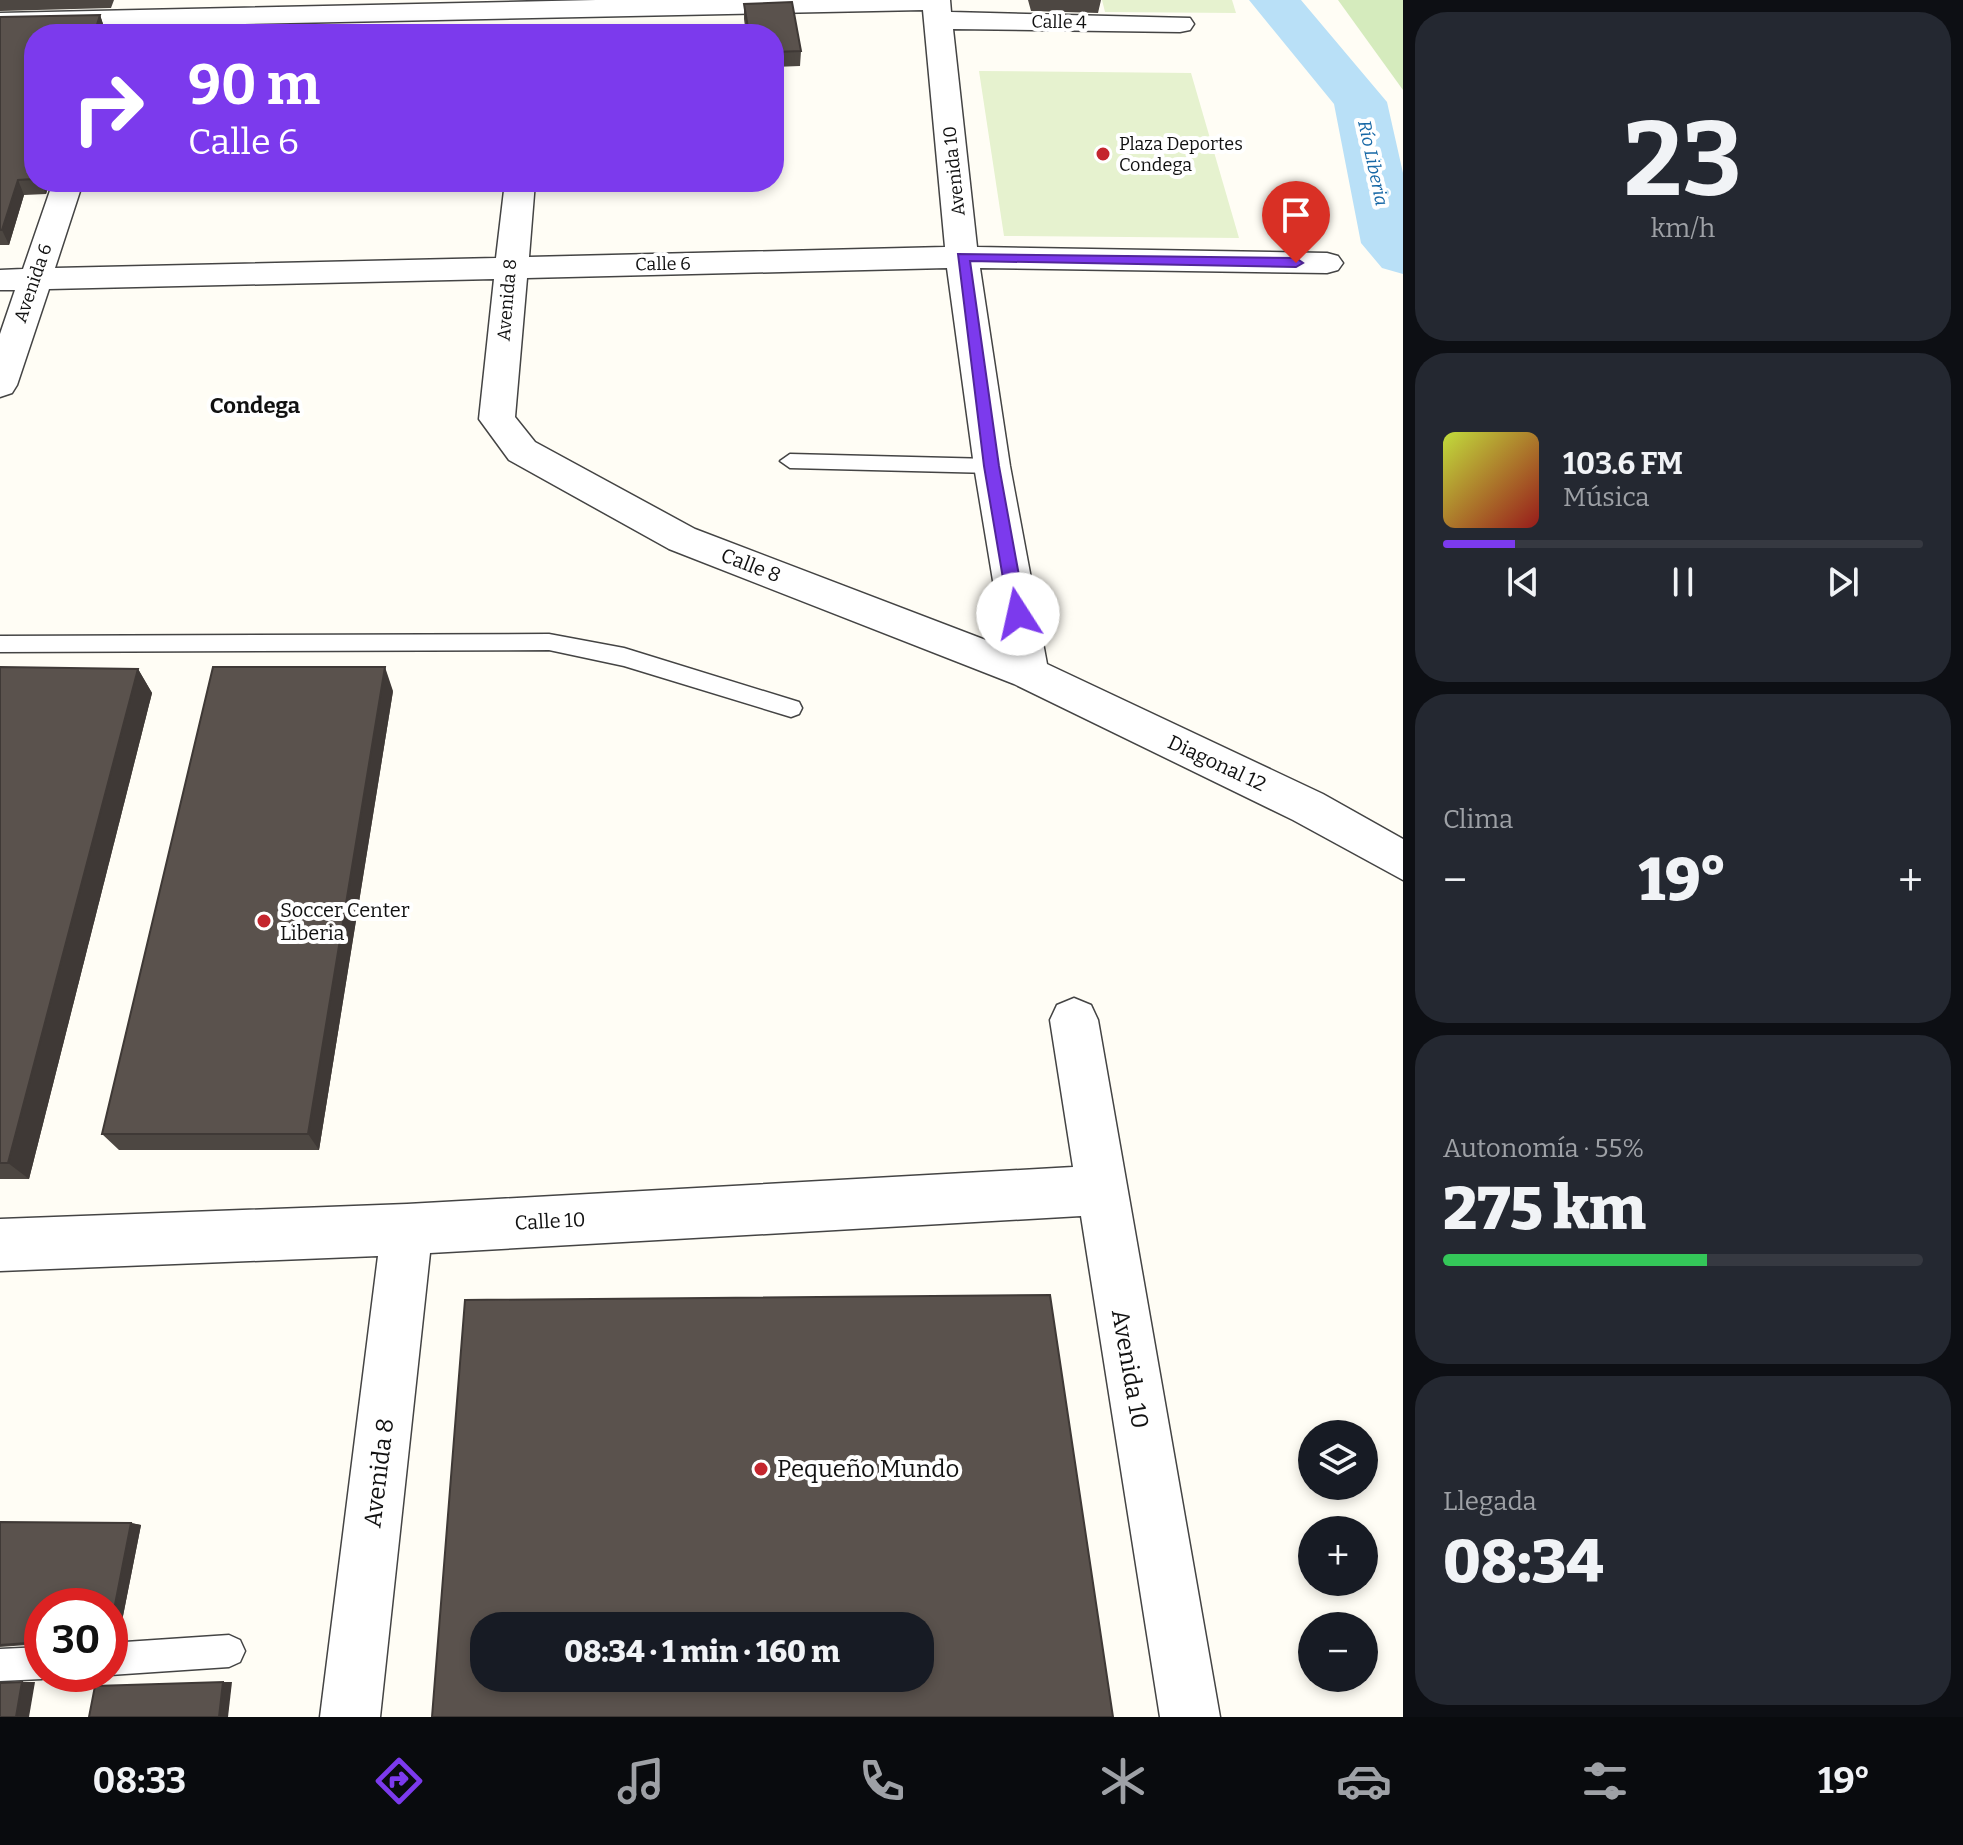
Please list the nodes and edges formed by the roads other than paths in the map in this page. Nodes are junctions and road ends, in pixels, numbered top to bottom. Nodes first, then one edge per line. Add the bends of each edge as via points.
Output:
1 (937, 7) edge
2 (539, 14) edge
3 (128, 17) edge
4 (0, 21) edge
5 (1180, 24) dead end
6 (64, 192) edge
7 (519, 192) edge
8 (962, 257) junction
9 (1327, 263) dead end
10 (510, 268) junction
11 (33, 279) junction
12 (0, 280) edge
13 (0, 385) edge
14 (497, 419) joint
15 (790, 461) dead end
16 (992, 466) junction
17 (0, 644) edge
18 (1028, 673) junction
19 (791, 708) dead end
20 (1403, 861) edge
21 (1074, 1020) dead end
22 (1100, 1190) junction
23 (407, 1229) junction
24 (0, 1245) edge
25 (229, 1651) dead end
26 (128, 1658) edge
27 (24, 1664) edge
28 (0, 1665) edge
29 (350, 1717) edge
30 (1190, 1717) edge

1 - 2 street, Calle 4
1 - 5 street, Calle 4
1 - 8 street, Avenida 10
2 - 3 street, Calle 4
3 - 4 street, Calle 4
6 - 11 street, Avenida 6
7 - 10 street, Avenida 8
8 - 9 street, Calle 6
8 - 10 street, Calle 6
8 - 16 street, Avenida 10
10 - 11 street, Calle 6
10 - 14 street, Avenida 8
11 - 12 street, Calle 6
11 - 13 street, Avenida 6
14 - 18 street, Calle 8 via 522,451 682,539
15 - 16 lane
16 - 18 street, Avenida 10
17 - 19 lane via 549,642 624,657
18 - 20 street, Diagonal 12 via 1308,807
21 - 22 street, Avenida 10
22 - 23 street, Calle 10
22 - 30 street, Avenida 10
23 - 24 street, Calle 10
23 - 29 street, Avenida 8
25 - 26 lane
27 - 28 lane

